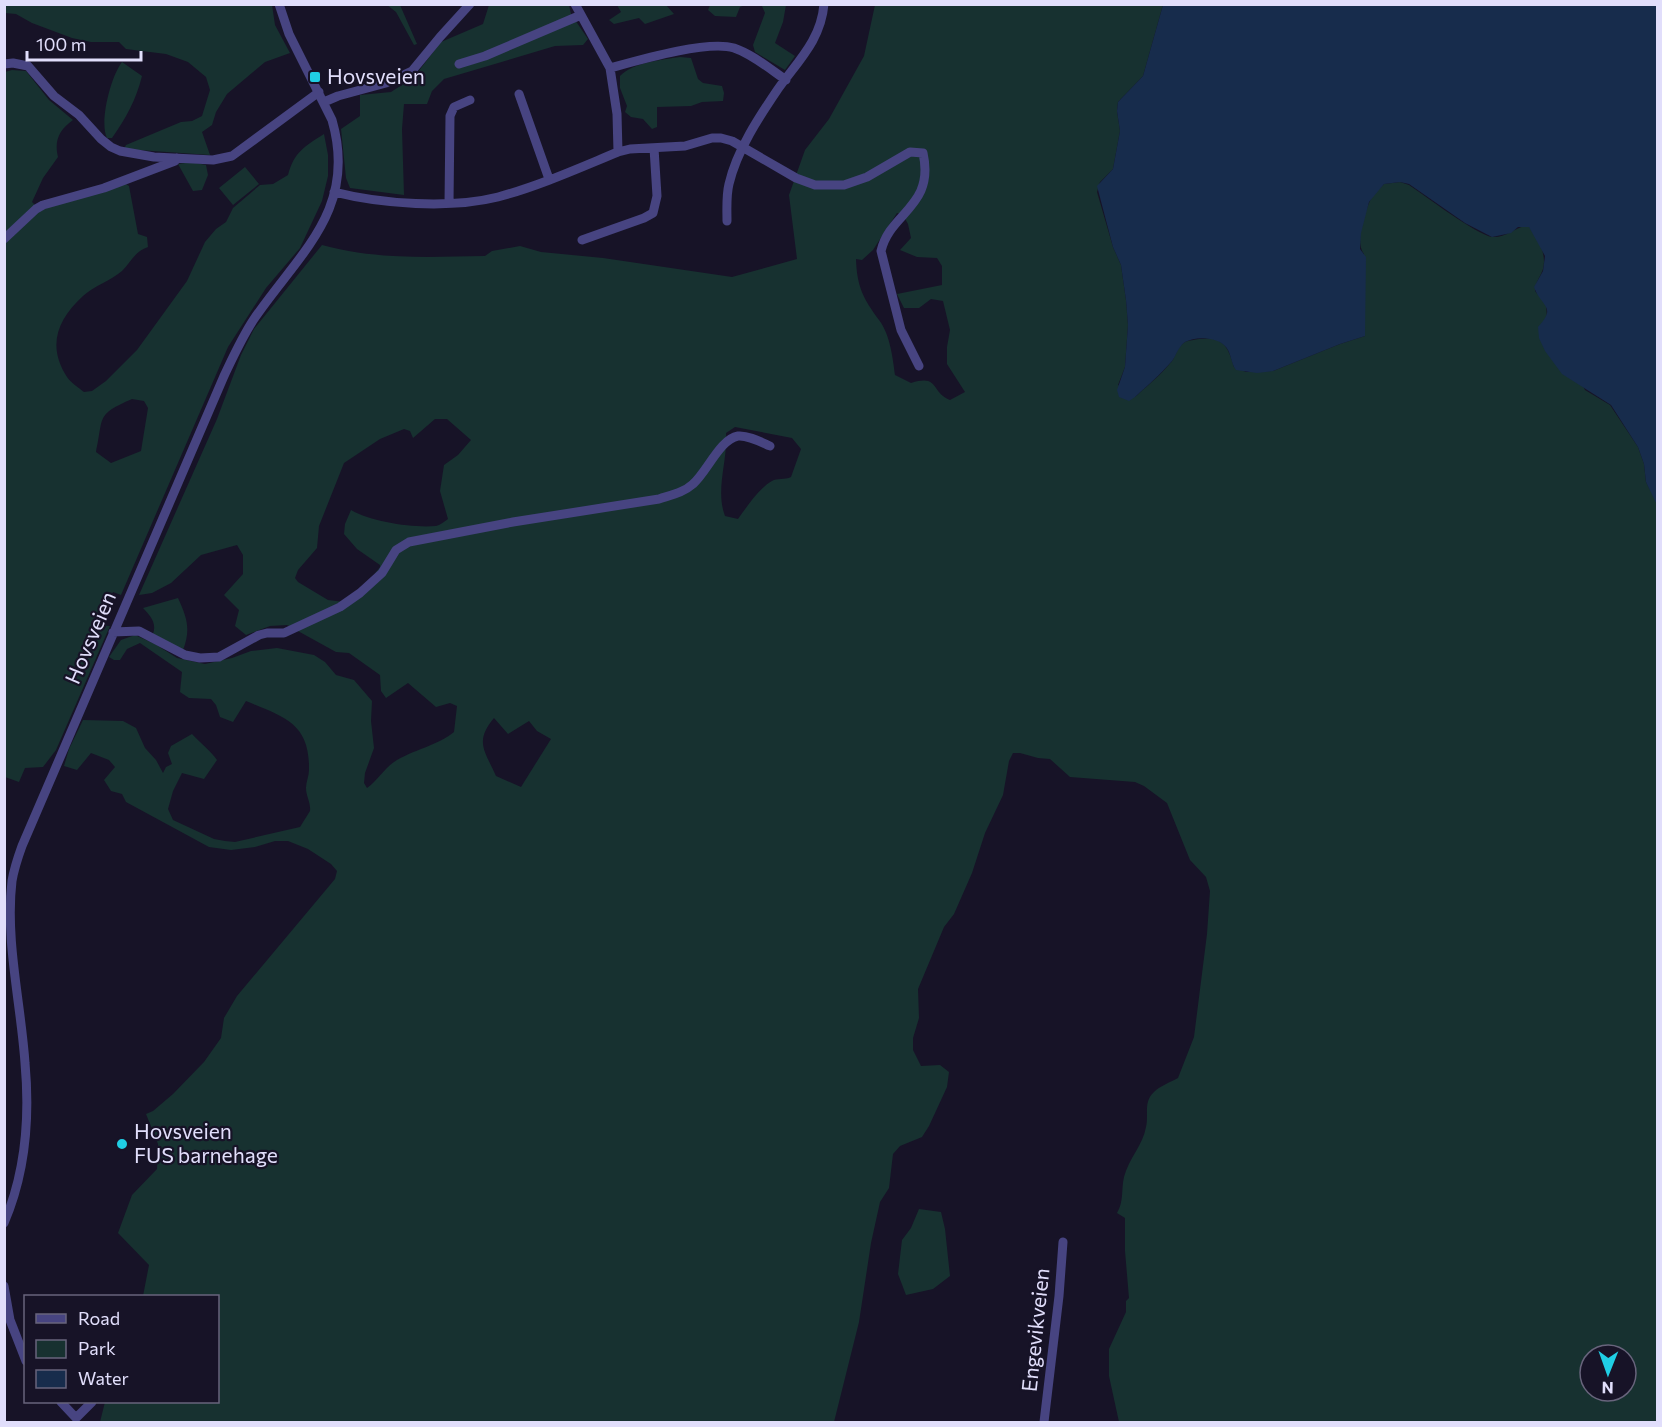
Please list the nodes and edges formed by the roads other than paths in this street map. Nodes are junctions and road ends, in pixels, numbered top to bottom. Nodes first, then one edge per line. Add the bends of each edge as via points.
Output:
1 (279, 4) edge
2 (470, 4) edge
3 (575, 4) edge
4 (824, 4) edge
5 (581, 15) junction
6 (4, 64) edge
7 (459, 64) dead end
8 (610, 68) junction
9 (786, 80) junction
10 (319, 92) junction
11 (519, 94) dead end
12 (470, 100) dead end
13 (324, 102) junction
14 (744, 147) junction
15 (654, 148) junction
16 (618, 152) junction
17 (157, 157) junction
18 (177, 158) junction
19 (159, 167) junction
20 (549, 179) junction
21 (334, 192) junction
22 (448, 203) junction
23 (727, 221) dead end
24 (4, 239) edge
25 (582, 240) dead end
26 (919, 366) dead end
27 (770, 446) dead end
28 (114, 632) junction
29 (4, 1223) edge
30 (1063, 1242) dead end
31 (4, 1286) edge
32 (24, 1356) edge
33 (64, 1403) edge
34 (90, 1403) edge
35 (77, 1420) edge
36 (1044, 1422) edge

1 - 10 street, Hovsveien via 289,34
2 - 13 street via 412,71
3 - 5 street
4 - 9 street via 818,34
5 - 7 street
5 - 8 street
6 - 17 street via 28,66 54,96 111,147
8 - 9 street via 724,46 738,50
8 - 16 street
9 - 14 street
10 - 13 street, Hovsveien
10 - 18 street via 232,156 213,160
11 - 20 street
12 - 22 street via 454,107 450,116
13 - 21 street, Hovsveien via 336,135 338,168
14 - 15 street via 717,137 685,146
14 - 23 street via 729,183
14 - 26 street via 815,185 844,185 867,177 910,152 923,153 926,166 920,196 880,251 901,330
15 - 16 street
15 - 25 street via 657,196 653,213
16 - 20 street
17 - 18 street
17 - 19 street
18 - 19 street
19 - 24 street via 43,204
20 - 22 street via 496,197
21 - 22 street via 368,200
21 - 28 street, Hovsveien via 309,248 246,330
27 - 28 street via 736,436 724,445 695,483 668,496 409,542 398,547 382,573 340,608 284,633 259,635 219,657 185,655 139,631
28 - 29 street, Hovsveien via 26,836 12,880 11,922 27,1119 15,1196
30 - 36 street, Engevikveien
31 - 32 street via 10,1320
33 - 35 street
34 - 35 street

